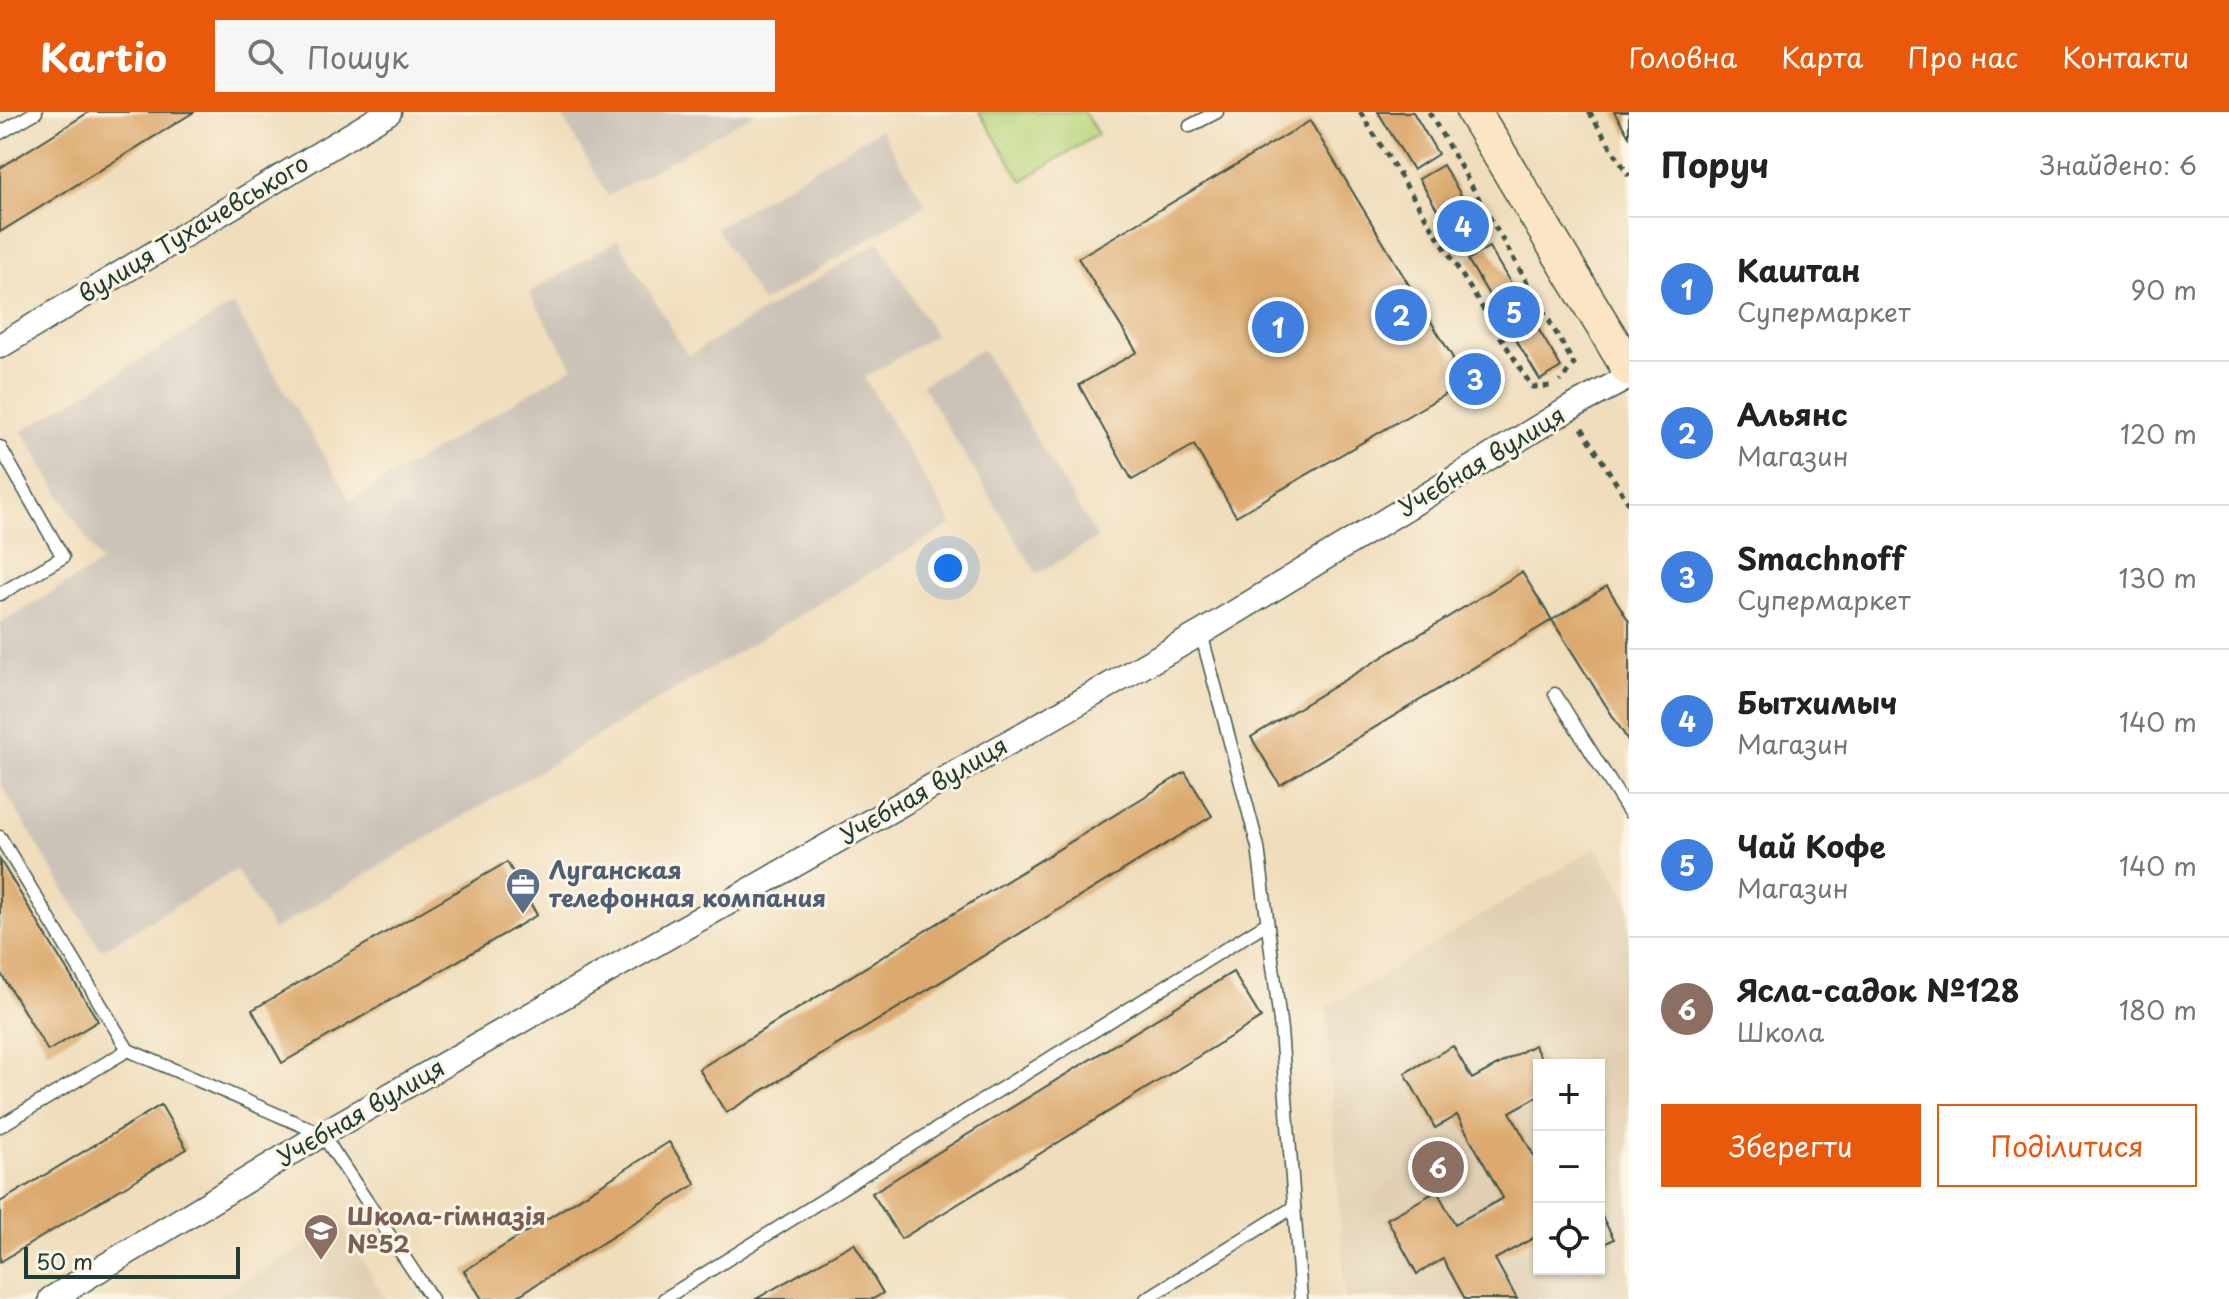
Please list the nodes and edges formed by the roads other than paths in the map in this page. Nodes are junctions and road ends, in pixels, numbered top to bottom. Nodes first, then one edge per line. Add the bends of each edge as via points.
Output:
1 (36, 112) edge
2 (389, 112) edge
3 (1217, 112) edge
4 (1474, 112) edge
5 (1190, 126) dead end
6 (0, 133) edge
7 (0, 346) edge
8 (1629, 369) edge
9 (1629, 377) edge
10 (0, 447) edge
11 (0, 594) edge
12 (1201, 633) junction
13 (1555, 694) dead end
14 (1629, 812) edge
15 (0, 837) edge
16 (1267, 923) junction
17 (128, 1050) junction
18 (0, 1126) edge
19 (322, 1134) junction
20 (1294, 1207) junction
21 (51, 1299) edge
22 (432, 1299) edge
23 (664, 1299) edge
24 (1146, 1299) edge
25 (1301, 1299) edge

1 - 6 lane
2 - 7 street, вулиця Тухачевського
3 - 5 lane
4 - 8 street
9 - 12 street, Учєбная вулиця
10 - 11 lane via 63,557
12 - 16 lane via 1258,847
12 - 19 street, Учєбная вулиця
13 - 14 lane
15 - 17 lane
16 - 20 lane
16 - 23 lane
17 - 18 lane
17 - 19 lane
19 - 21 street, Учєбная вулиця
19 - 22 lane
20 - 24 lane
20 - 25 lane

